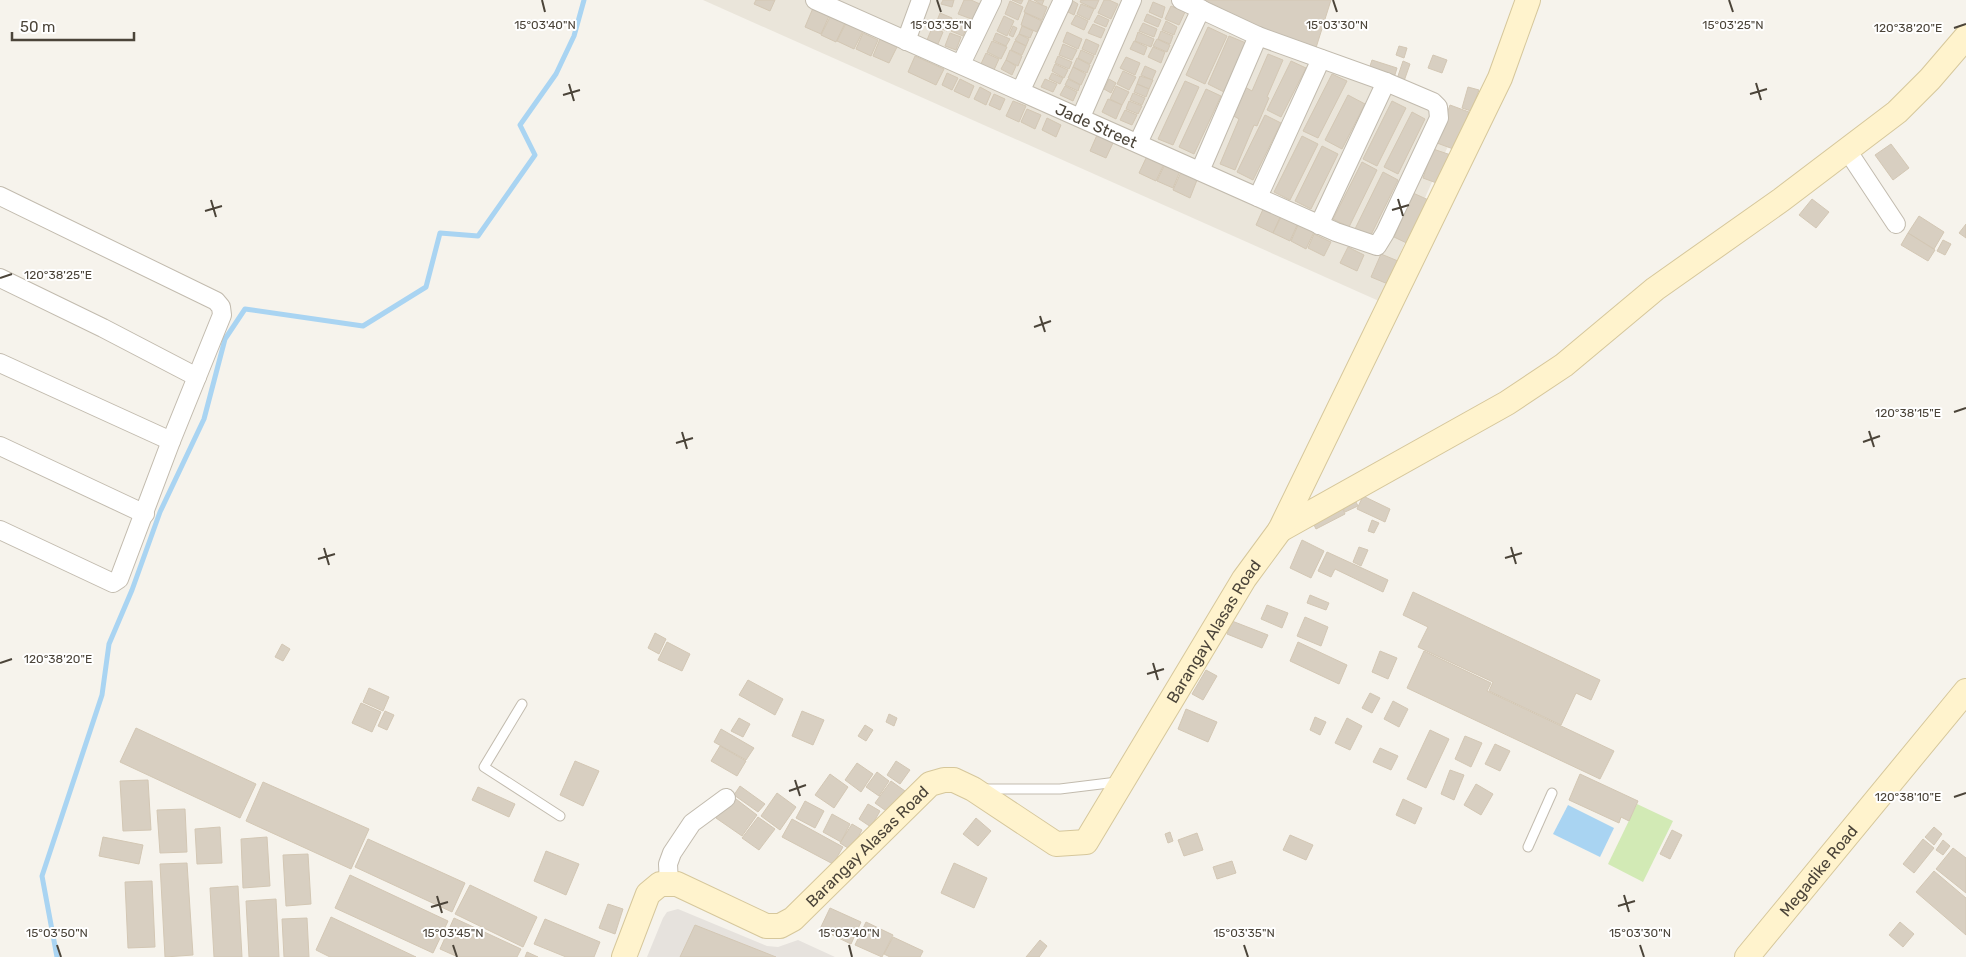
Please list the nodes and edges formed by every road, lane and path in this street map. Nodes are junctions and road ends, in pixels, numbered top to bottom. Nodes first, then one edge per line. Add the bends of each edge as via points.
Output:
1 (815, 0) edge
2 (921, 0) edge
3 (992, 0) edge
4 (1063, 0) edge
5 (1132, 0) edge
6 (1181, 0) edge
7 (1528, 0) edge
8 (1201, 9) junction
9 (1258, 36) junction
10 (1966, 37) edge
11 (906, 41) junction
12 (1321, 59) junction
13 (961, 64) junction
14 (1386, 82) junction
15 (1021, 90) junction
16 (1081, 117) junction
17 (1138, 143) junction
18 (1847, 150) junction
19 (1200, 171) junction
20 (0, 196) edge
21 (1258, 197) junction
22 (1319, 224) junction
23 (1896, 224) dead end
24 (0, 278) edge
25 (0, 363) edge
26 (197, 377) junction
27 (171, 441) junction
28 (0, 446) edge
29 (145, 514) junction
30 (0, 530) edge
31 (1280, 530) junction
32 (1966, 691) edge
33 (522, 704) dead end
34 (1123, 781) junction
35 (973, 789) junction
36 (1552, 793) dead end
37 (726, 798) dead end
38 (560, 816) dead end
39 (1528, 847) dead end
40 (669, 884) junction
41 (624, 957) edge
42 (1747, 957) edge

1 - 11 street, Jade Street
2 - 11 street
3 - 13 street
4 - 15 street
5 - 16 street
6 - 8 street
7 - 31 street, Barangay Alasas Road via 1500,78
8 - 9 street
8 - 17 street
9 - 12 street
9 - 19 street
10 - 18 street via 1897,112
11 - 13 street, Jade Street
12 - 14 street
12 - 21 street
13 - 15 street, Jade Street
14 - 22 street
14 - 22 street, Jade Street via 1433,102 1440,114 1378,244 1374,246
15 - 16 street, Jade Street
16 - 17 street, Jade Street
17 - 19 street, Jade Street
18 - 23 street
18 - 31 street via 1655,289 1564,365 1508,403
19 - 21 street, Jade Street
20 - 26 street via 216,301 222,314
21 - 22 street, Jade Street
24 - 26 street
25 - 27 street
26 - 27 street
27 - 29 street
28 - 29 street
29 - 30 street via 124,570 113,583
31 - 34 street, Barangay Alasas Road via 1244,580
32 - 42 street, Megadike Road
33 - 38 lane via 484,767
34 - 35 lane via 1060,789
34 - 35 street, Barangay Alasas Road via 1086,842 1056,844
35 - 40 street, Barangay Alasas Road via 954,780 930,784 793,919 780,926 766,926 677,884
36 - 39 lane
37 - 40 street via 692,823 672,853 668,864
40 - 41 street via 660,884 648,894

